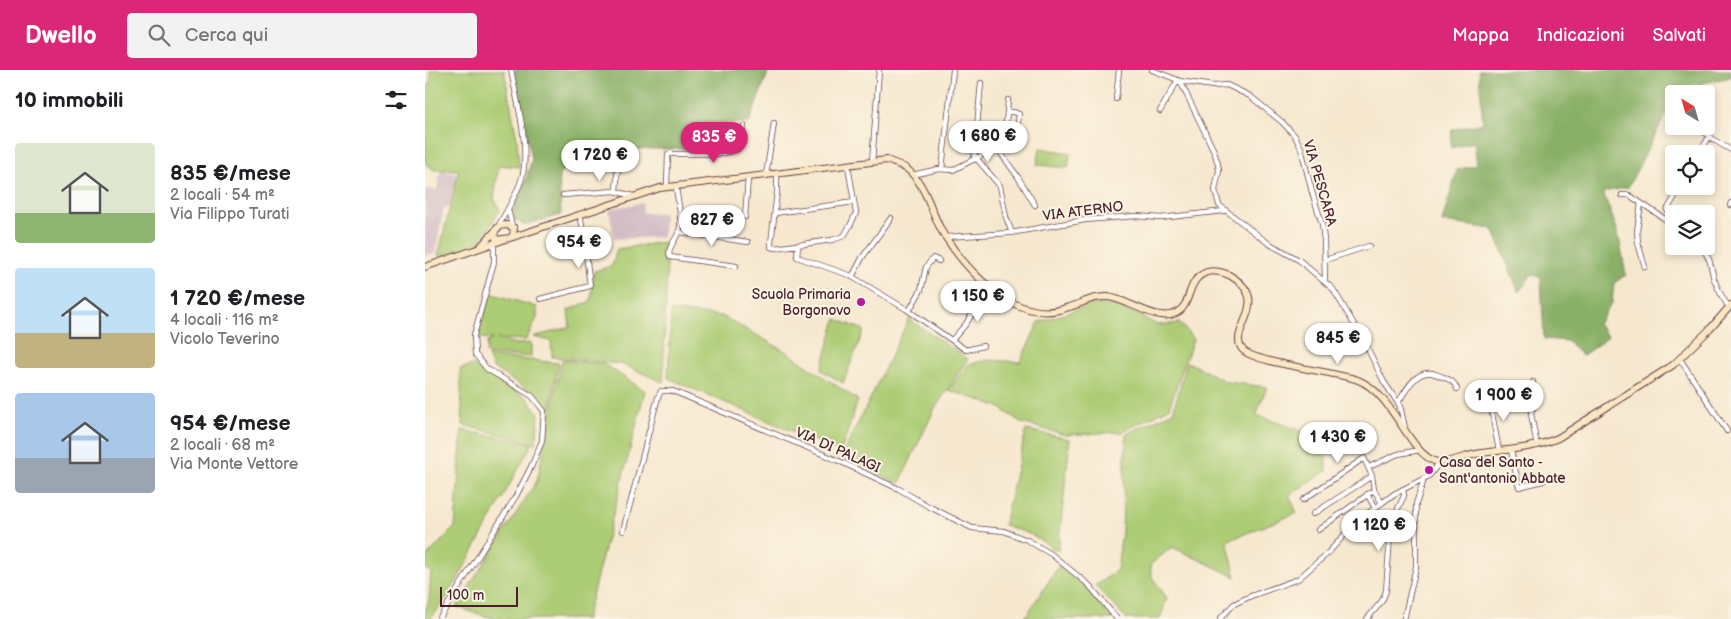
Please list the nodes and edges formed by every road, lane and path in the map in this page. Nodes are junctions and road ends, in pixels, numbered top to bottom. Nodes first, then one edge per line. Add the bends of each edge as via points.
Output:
1 (511, 70) edge
2 (879, 70) edge
3 (953, 70) edge
4 (1119, 70) edge
5 (1152, 70) edge
6 (1178, 80) junction
7 (981, 83) dead end
8 (1116, 99) dead end
9 (1008, 100) dead end
10 (1160, 111) dead end
11 (1007, 112) junction
12 (775, 123) dead end
13 (744, 126) dead end
14 (1709, 137) joint
15 (1004, 144) junction
16 (1704, 145) edge
17 (997, 148) junction
18 (1731, 150) edge
19 (619, 154) dead end
20 (976, 159) junction
21 (872, 162) junction
22 (848, 166) junction
23 (943, 169) junction
24 (777, 174) junction
25 (912, 175) junction
26 (766, 176) junction
27 (748, 178) junction
28 (676, 186) junction
29 (667, 187) junction
30 (616, 191) junction
31 (1622, 195) dead end
32 (563, 196) dead end
33 (635, 196) junction
34 (854, 202) junction
35 (1641, 203) junction
36 (1035, 205) dead end
37 (507, 208) junction
38 (1224, 210) junction
39 (775, 213) junction
40 (580, 214) junction
41 (745, 217) dead end
42 (891, 218) dead end
43 (1665, 219) edge
44 (513, 227) junction
45 (540, 229) junction
46 (495, 232) junction
47 (679, 232) junction
48 (1012, 232) junction
49 (946, 237) junction
50 (507, 239) junction
51 (748, 242) dead end
52 (494, 244) junction
53 (798, 245) junction
54 (1369, 246) dead end
55 (478, 249) junction
56 (1708, 255) edge
57 (1325, 260) junction
58 (939, 261) dead end
59 (427, 266) edge
60 (736, 266) dead end
61 (1645, 267) dead end
62 (852, 277) junction
63 (1325, 280) junction
64 (987, 292) dead end
65 (540, 299) dead end
66 (1730, 306) edge
67 (909, 311) junction
68 (952, 340) junction
69 (983, 346) dead end
70 (1680, 358) junction
71 (1533, 382) dead end
72 (1457, 389) dead end
73 (1489, 397) dead end
74 (1398, 403) junction
75 (1406, 431) junction
76 (1727, 431) dead end
77 (1537, 446) junction
78 (1420, 450) junction
79 (1511, 450) junction
80 (1499, 451) junction
81 (1439, 463) junction
82 (1369, 467) junction
83 (1372, 476) junction
84 (1424, 479) junction
85 (1543, 481) dead end
86 (1403, 489) junction
87 (1374, 490) junction
88 (1367, 494) junction
89 (1303, 500) dead end
90 (1382, 503) junction
91 (1375, 508) junction
92 (1313, 514) dead end
93 (1318, 530) dead end
94 (623, 531) dead end
95 (443, 612) junction
96 (439, 619) edge
97 (445, 619) edge
98 (1117, 619) edge
99 (1220, 619) edge
100 (1367, 619) edge
101 (1404, 619) edge

1 - 37 street via 523,137 523,161 522,177
2 - 21 street
3 - 23 street
4 - 8 street
5 - 6 street, VIA PESCARA
6 - 10 street
6 - 38 street via 1213,151 1219,171 1215,190 1219,205
6 - 57 street, VIA PESCARA via 1227,85 1238,90 1259,103 1293,134 1300,145 1322,224
7 - 20 street
9 - 11 street
11 - 15 street
11 - 15 street via 1019,114 1016,141
12 - 26 street
13 - 29 street via 738,149 720,154 669,154
14 - 16 street
14 - 18 street
15 - 17 street
17 - 20 street
17 - 36 street
19 - 30 street
20 - 23 street via 953,170
20 - 48 street via 1000,186
21 - 22 main road
21 - 25 main road via 887,160 907,168
22 - 24 main road
22 - 34 street
23 - 25 street
24 - 26 main road
24 - 39 street
25 - 49 main road via 923,188
26 - 27 main road
27 - 28 main road
27 - 41 street
28 - 29 main road
28 - 47 street
29 - 33 main road
30 - 32 street
30 - 33 street
31 - 35 street via 1629,195
33 - 40 main road
34 - 39 street
34 - 53 street via 856,213 844,236
35 - 43 street
35 - 61 street via 1637,231
37 - 44 street
37 - 46 street
38 - 48 street, VIA ATERNO via 1161,218 1136,216 1085,220
38 - 63 street
39 - 53 street via 771,247
40 - 45 main road
40 - 65 street via 590,286
42 - 62 street
44 - 45 main road
44 - 46 main road via 505,225
44 - 50 main road via 513,235
45 - 50 main road
46 - 50 main road via 497,240
46 - 52 street
46 - 55 main road
47 - 51 street
47 - 60 street via 670,249 670,257
48 - 49 street, VIA ATERNO
49 - 75 main road via 979,279 1012,302 1046,312 1104,297 1122,300 1154,313 1172,314 1184,306 1195,280 1213,271 1224,273 1243,287 1249,296 1250,306 1240,341 1244,351 1266,360 1359,381 1387,403
50 - 52 main road
52 - 55 main road
52 - 95 street via 494,262 474,334 475,354 487,369 532,396 544,411 542,441 516,496
53 - 62 street via 797,258
54 - 57 street
55 - 59 main road
56 - 66 street via 1721,296
57 - 63 street, VIA PESCARA
58 - 67 street via 933,258 929,262 921,290
62 - 67 street
63 - 74 street via 1343,303
64 - 68 street
66 - 70 main road
67 - 68 street
68 - 69 street via 966,350
70 - 76 street
70 - 77 main road via 1558,438
71 - 77 street via 1531,414
72 - 74 street via 1451,380 1431,372 1412,382
73 - 80 street
74 - 75 street
75 - 78 main road
77 - 79 main road
78 - 81 main road via 1426,458
78 - 82 street via 1398,454
79 - 80 main road
79 - 85 street via 1519,486
80 - 81 main road
81 - 84 street
82 - 83 street
82 - 89 street via 1364,458
83 - 87 street
83 - 92 street
84 - 86 street
84 - 101 street via 1416,504 1416,567
86 - 90 street
86 - 100 street via 1404,496 1391,523 1386,591
87 - 88 street
87 - 90 street
88 - 91 street
88 - 93 street
90 - 91 street
91 - 99 street via 1356,522 1329,554 1298,579 1234,604
94 - 98 street, VIA DI PALAGI via 658,396 661,390 673,391 839,460 972,528 1004,532 1027,540 1051,554 1083,581
95 - 96 street
95 - 97 street

